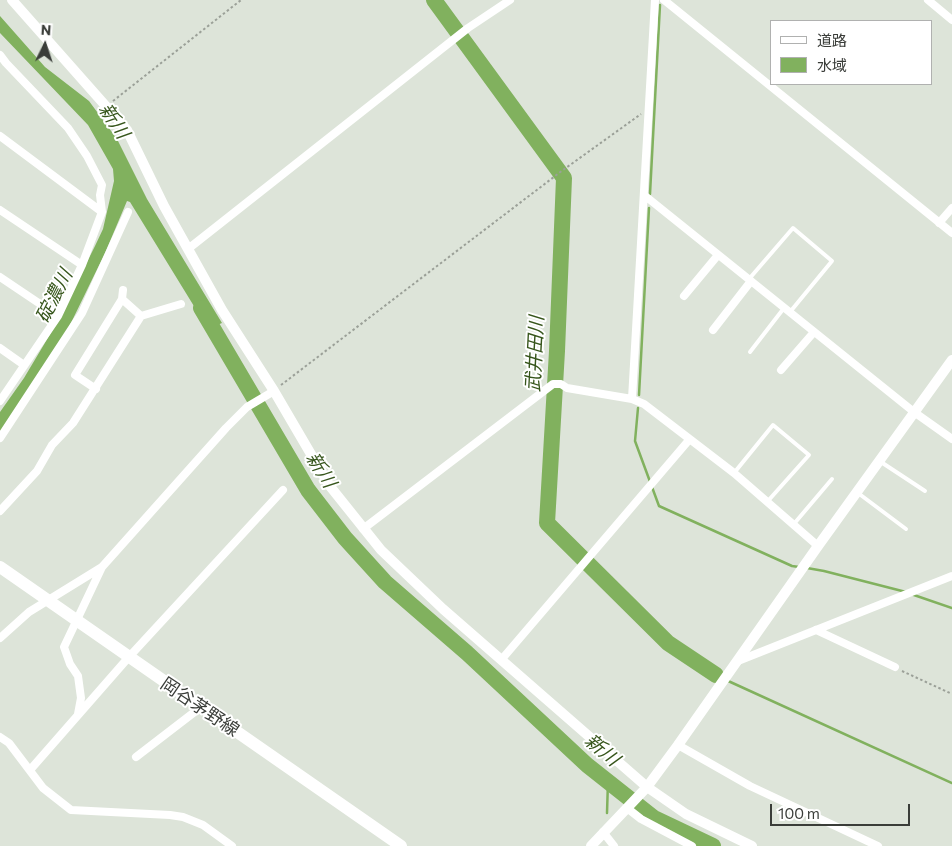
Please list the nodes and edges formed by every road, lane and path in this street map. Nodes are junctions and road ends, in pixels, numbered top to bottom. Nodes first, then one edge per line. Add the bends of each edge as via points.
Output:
1 (12, 0) edge
2 (241, 0) edge
3 (510, 0) edge
4 (655, 0) edge
5 (664, 0) edge
6 (928, 0) edge
7 (937, 3) edge
8 (952, 20) edge
9 (0, 56) edge
10 (107, 106) junction
11 (649, 108) junction
12 (0, 136) edge
13 (644, 195) junction
14 (952, 208) edge
15 (0, 210) edge
16 (102, 212) junction
17 (128, 212) dead end
18 (939, 222) junction
19 (952, 233) edge
20 (188, 250) junction
21 (718, 255) junction
22 (82, 265) junction
23 (0, 277) edge
24 (750, 280) junction
25 (123, 290) dead end
26 (684, 296) dead end
27 (122, 299) junction
28 (181, 304) dead end
29 (787, 310) junction
30 (58, 316) junction
31 (141, 316) junction
32 (713, 330) dead end
33 (814, 332) junction
34 (0, 348) edge
35 (750, 352) dead end
36 (952, 360) edge
37 (24, 365) junction
38 (781, 370) dead end
39 (96, 389) junction
40 (274, 391) junction
41 (632, 399) junction
42 (0, 401) edge
43 (914, 412) junction
44 (0, 438) edge
45 (952, 439) edge
46 (689, 440) junction
47 (879, 460) junction
48 (734, 473) junction
49 (832, 479) dead end
50 (283, 490) dead end
51 (925, 491) dead end
52 (856, 492) junction
53 (768, 502) junction
54 (0, 511) edge
55 (793, 525) junction
56 (906, 528) dead end
57 (362, 529) junction
58 (818, 546) junction
59 (0, 567) edge
60 (102, 567) junction
61 (952, 576) edge
62 (47, 601) junction
63 (77, 622) junction
64 (816, 630) junction
65 (0, 638) edge
66 (128, 658) junction
67 (502, 660) junction
68 (736, 662) junction
69 (895, 667) joint
70 (952, 694) edge
71 (201, 707) junction
72 (77, 716) junction
73 (0, 737) edge
74 (678, 745) junction
75 (136, 757) dead end
76 (30, 770) junction
77 (647, 787) junction
78 (628, 807) junction
79 (603, 832) junction
80 (232, 846) edge
81 (401, 846) edge
82 (591, 846) edge
83 (614, 846) edge
84 (692, 846) edge
85 (752, 846) edge
86 (878, 846) edge

1 - 10 street
2 - 10 path
3 - 20 street via 458,35
4 - 11 street
5 - 18 street
6 - 7 street
7 - 8 street
9 - 16 street via 68,128 87,156 102,185
10 - 20 street via 127,130
11 - 13 street
11 - 40 path via 556,175
12 - 16 street
13 - 21 street
13 - 41 street
14 - 18 street
15 - 22 street
16 - 22 street
17 - 44 street via 82,314
18 - 19 street
20 - 40 street
21 - 24 street
21 - 26 street
22 - 30 street
23 - 30 street
24 - 29 street
24 - 29 lane via 793,228 832,261
24 - 32 street
25 - 27 street
27 - 31 street
27 - 39 street via 75,375
28 - 31 street
29 - 33 street
29 - 35 lane
30 - 37 street
31 - 39 street
33 - 38 street
33 - 43 street
34 - 37 street
36 - 43 street
37 - 42 street
39 - 54 street via 73,423 52,445 37,471
40 - 57 street via 329,485
40 - 60 street via 249,406 226,428
41 - 46 street via 644,404
41 - 57 street via 557,384
43 - 45 street
43 - 47 street
46 - 48 street
46 - 67 street
47 - 51 lane
47 - 52 street
48 - 53 street
48 - 53 lane via 772,425 809,455
49 - 55 lane
50 - 66 street
52 - 56 lane
52 - 58 street
53 - 55 street
55 - 58 street
57 - 67 street via 443,609
58 - 68 street
59 - 62 main road, 岡谷茅野線
60 - 62 street
60 - 63 street
61 - 64 street
62 - 63 main road, 岡谷茅野線
62 - 65 street
63 - 66 main road, 岡谷茅野線
63 - 72 street via 64,647 78,676 80,698
64 - 68 street
64 - 69 street
66 - 71 main road, 岡谷茅野線
66 - 72 street
67 - 77 street
68 - 74 street
69 - 70 path
71 - 75 street
71 - 81 main road, 岡谷茅野線
72 - 76 street
73 - 76 street via 9,743
74 - 77 street
74 - 86 street via 750,786
76 - 80 street via 43,788 71,810 183,817 203,825
77 - 78 street
77 - 85 street via 686,814
78 - 79 street
78 - 84 street via 641,819
79 - 82 street
79 - 83 street

